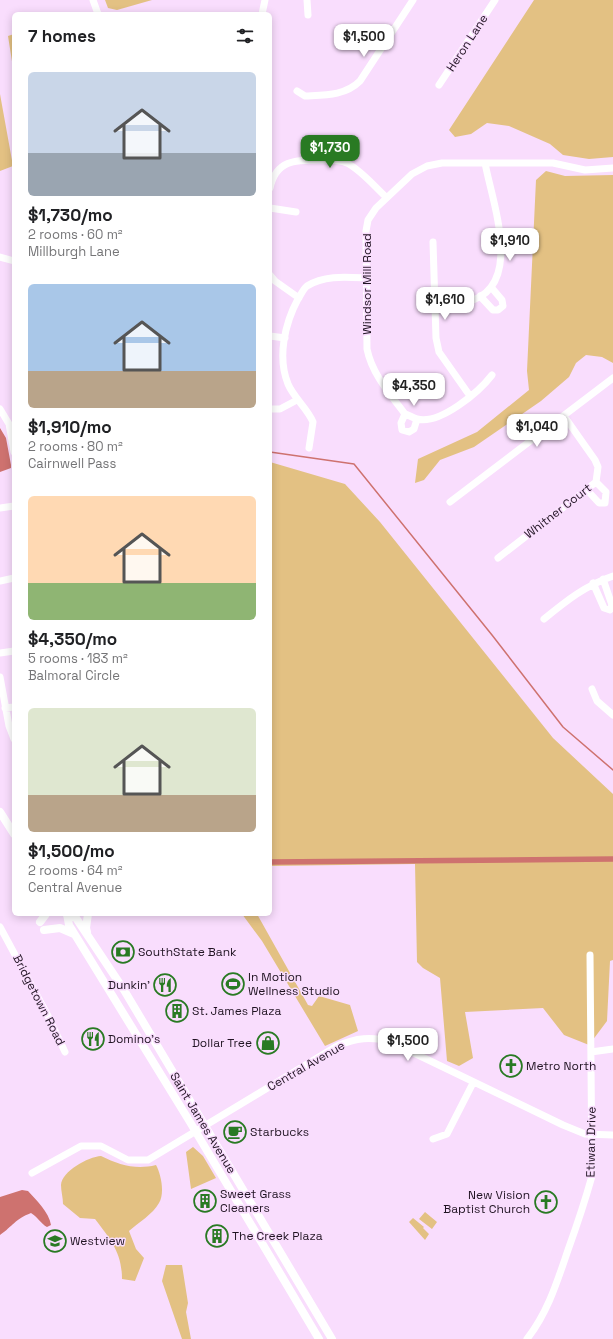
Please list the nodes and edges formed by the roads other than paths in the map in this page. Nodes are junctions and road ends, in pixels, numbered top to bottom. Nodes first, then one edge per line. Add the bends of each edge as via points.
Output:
1 (93, 0) edge
2 (265, 0) edge
3 (308, 0) edge
4 (413, 0) edge
5 (495, 0) edge
6 (97, 12) edge
7 (262, 12) edge
8 (308, 15) dead end
9 (439, 86) dead end
10 (297, 91) dead end
11 (485, 163) junction
12 (613, 168) edge
13 (272, 179) edge
14 (386, 197) junction
15 (272, 208) edge
16 (296, 212) dead end
17 (434, 242) dead end
18 (0, 257) edge
19 (12, 260) edge
20 (272, 277) edge
21 (366, 278) junction
22 (490, 287) junction
23 (480, 296) junction
24 (299, 298) junction
25 (435, 303) junction
26 (272, 336) edge
27 (285, 338) junction
28 (492, 375) dead end
29 (613, 378) edge
30 (470, 396) junction
31 (297, 400) junction
32 (0, 409) edge
33 (272, 409) edge
34 (406, 414) junction
35 (564, 416) junction
36 (417, 419) junction
37 (12, 423) edge
38 (309, 448) dead end
39 (596, 482) junction
40 (587, 490) junction
41 (450, 502) dead end
42 (12, 506) edge
43 (0, 508) edge
44 (498, 558) dead end
45 (613, 576) edge
46 (12, 578) edge
47 (603, 579) junction
48 (0, 581) edge
49 (593, 584) junction
50 (544, 619) dead end
51 (12, 651) edge
52 (0, 654) edge
53 (0, 677) edge
54 (592, 689) dead end
55 (12, 707) edge
56 (6, 708) junction
57 (613, 715) edge
58 (12, 735) edge
59 (0, 812) edge
60 (12, 831) edge
61 (44, 916) edge
62 (67, 916) edge
63 (72, 916) edge
64 (88, 916) edge
65 (40, 922) dead end
66 (0, 927) edge
67 (44, 930) dead end
68 (75, 935) junction
69 (88, 935) junction
70 (590, 955) dead end
71 (613, 1049) edge
72 (65, 1052) dead end
73 (591, 1052) junction
74 (473, 1083) junction
75 (205, 1125) junction
76 (195, 1131) junction
77 (613, 1134) edge
78 (592, 1135) junction
79 (433, 1139) dead end
80 (32, 1173) dead end
81 (319, 1339) edge
82 (332, 1339) edge
83 (527, 1339) edge

1 - 6 street
2 - 7 street
3 - 8 street
4 - 10 street via 360,82 352,89 342,93 304,96
5 - 9 street, Heron Lane
11 - 12 street, Windsor Mill Road via 553,163 584,170
11 - 14 street, Windsor Mill Road via 442,163 427,166 412,174
11 - 22 street via 492,202 498,219 501,265 498,277
13 - 14 street via 288,162 346,162
14 - 21 street, Windsor Mill Road via 368,220
15 - 16 street
17 - 25 street
18 - 19 street
20 - 24 street
21 - 24 street via 337,277 318,280 305,287
21 - 34 street, Windsor Mill Road via 367,349 370,364
22 - 23 street
22 - 23 street via 502,300 503,306 493,310
23 - 25 street via 466,302
24 - 27 street via 290,315
25 - 30 street via 439,352
26 - 27 street
27 - 31 street via 284,372
28 - 30 street via 482,389
29 - 35 street
30 - 36 street via 442,415 431,419
31 - 33 street via 280,409
31 - 38 street via 313,422
32 - 37 street
34 - 36 street
34 - 36 street via 401,423 405,432 414,429
35 - 39 street, Whitner Court via 595,460 598,467
35 - 41 street
39 - 40 street, Whitner Court
39 - 40 street via 606,492 605,503 599,503
40 - 44 street, Whitner Court
42 - 43 street
45 - 47 street
46 - 48 street
47 - 49 street
47 - 49 street via 612,605 610,610 604,608
49 - 50 street via 571,597
51 - 52 street
53 - 56 street
54 - 57 street via 597,701
55 - 56 street
56 - 58 street
59 - 60 main road
61 - 65 main road
62 - 68 main road, Saint James Avenue
63 - 69 main road, Saint James Avenue via 76,918
64 - 69 main road
66 - 72 street, Bridgetown Road
67 - 68 main road via 60,928
68 - 76 main road, Saint James Avenue
69 - 75 main road, Saint James Avenue
70 - 73 street, Etiwan Drive
71 - 73 street
73 - 78 street, Etiwan Drive
74 - 75 street, Central Avenue via 391,1042 379,1038 363,1038 337,1046
74 - 78 street, Central Avenue via 563,1125
74 - 79 street via 446,1134
75 - 76 street, Central Avenue
75 - 82 main road, Saint James Avenue
76 - 80 street, Central Avenue via 148,1160 128,1160 102,1146 81,1146
76 - 81 main road, Saint James Avenue
77 - 78 street, Central Avenue
78 - 83 street, Etiwan Drive via 592,1176 586,1200 554,1294 543,1317

